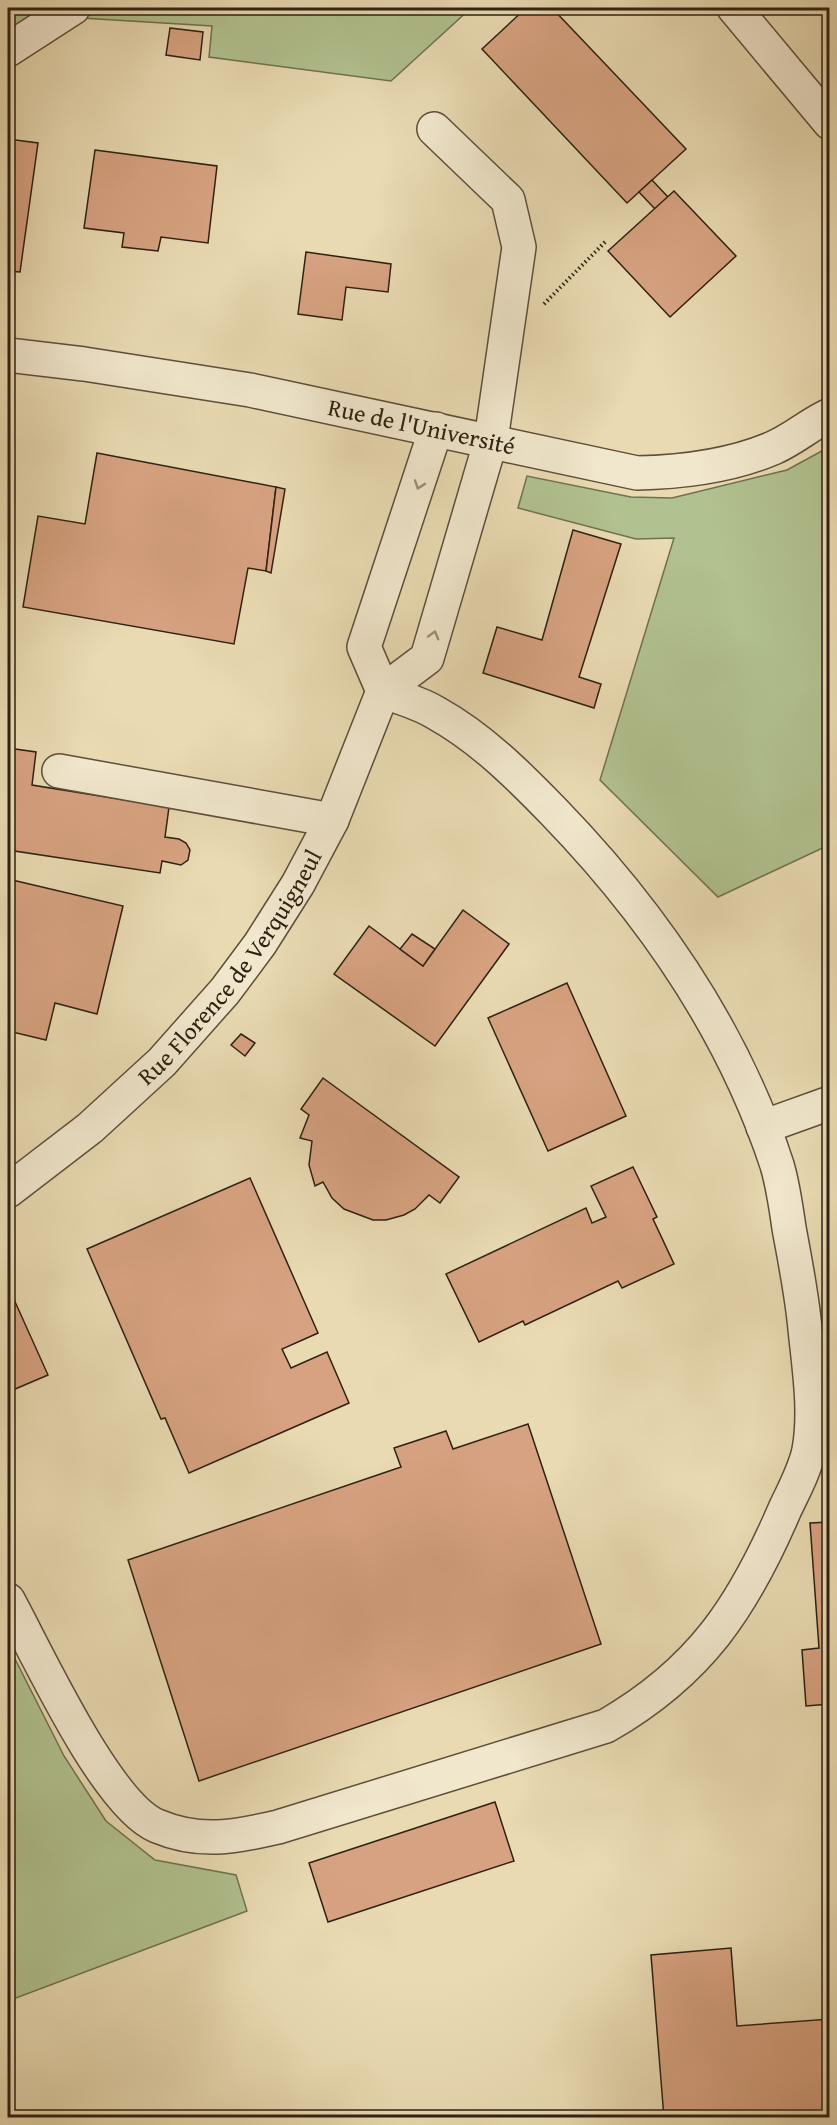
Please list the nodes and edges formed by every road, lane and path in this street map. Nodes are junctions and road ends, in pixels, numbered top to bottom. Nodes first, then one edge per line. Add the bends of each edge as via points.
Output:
1 (74, 8) edge
2 (734, 8) edge
3 (8, 50) edge
4 (830, 123) edge
5 (434, 129) dead end
6 (607, 240) dead end
7 (504, 345) junction
8 (8, 355) edge
9 (828, 414) edge
10 (436, 429) junction
11 (491, 440) junction
12 (383, 691) junction
13 (59, 771) dead end
14 (332, 820) junction
15 (830, 1103) edge
16 (763, 1127) junction
17 (8, 1191) edge
18 (8, 1600) edge

1 - 3 street
2 - 4 street
5 - 7 street via 508,200 519,247
6 - 7 path
7 - 11 street
8 - 10 street, Rue de l'Université via 250,390
9 - 11 street, Rue de l'Université via 773,448 737,460 660,473 610,469
10 - 11 street, Rue de l'Université
10 -> 12 street via 364,647
12 -> 11 street via 428,658
12 - 14 street, Rue Florence de Verquigneul
12 - 16 street via 434,711 478,741 581,840 657,936 714,1021
13 - 14 street
14 - 17 street, Rue Florence de Verquigneul via 260,944 184,1039 90,1128
15 - 16 street
16 - 18 street via 778,1169 803,1306 812,1394 809,1449 774,1536 737,1603 708,1646 671,1683 639,1707 606,1726 278,1827 230,1838 187,1836 155,1826 123,1798 98,1766

